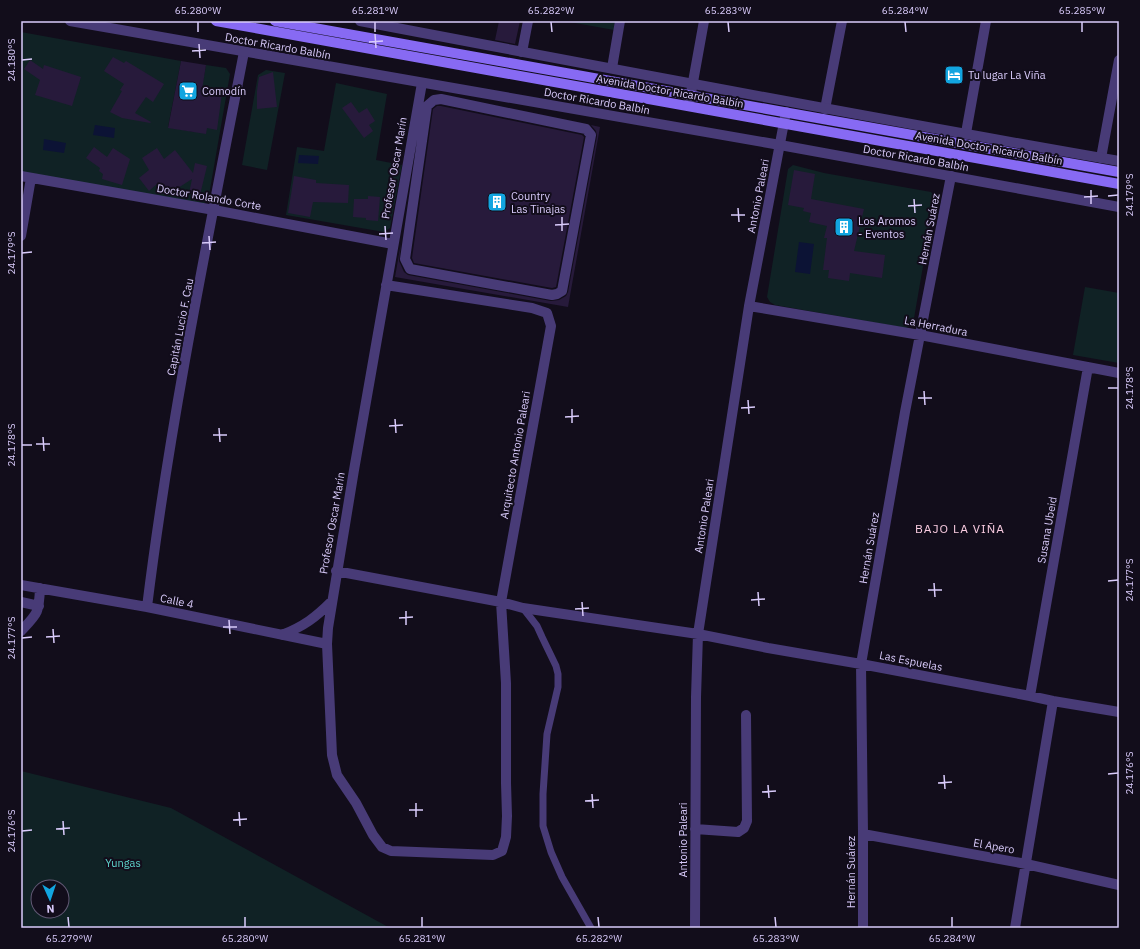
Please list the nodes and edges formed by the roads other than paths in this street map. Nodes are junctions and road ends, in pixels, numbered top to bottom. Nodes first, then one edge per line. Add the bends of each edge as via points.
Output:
1 (70, 21) edge
2 (216, 21) edge
3 (275, 21) edge
4 (360, 21) edge
5 (528, 21) edge
6 (620, 21) edge
7 (704, 21) edge
8 (842, 21) edge
9 (986, 21) edge
10 (244, 52) junction
11 (522, 52) junction
12 (1119, 60) edge
13 (612, 68) junction
14 (422, 83) junction
15 (691, 90) junction
16 (515, 99) junction
17 (689, 106) junction
18 (825, 109) junction
19 (786, 112) junction
20 (511, 114) junction
21 (784, 123) junction
22 (966, 133) junction
23 (780, 145) junction
24 (1102, 158) junction
25 (1119, 161) edge
26 (1119, 172) edge
27 (951, 176) junction
28 (26, 177) edge
29 (1119, 184) edge
30 (1119, 207) edge
31 (214, 210) junction
32 (21, 236) edge
33 (393, 244) junction
34 (386, 285) junction
35 (749, 306) junction
36 (920, 335) junction
37 (1088, 367) junction
38 (1119, 373) edge
39 (336, 571) junction
40 (21, 585) edge
41 (40, 588) junction
42 (21, 602) edge
43 (332, 602) junction
44 (501, 602) junction
45 (40, 606) junction
46 (147, 607) junction
47 (523, 608) junction
48 (21, 631) edge
49 (698, 634) junction
50 (282, 635) junction
51 (327, 644) junction
52 (861, 664) junction
53 (1030, 696) junction
54 (1053, 701) junction
55 (1119, 712) edge
56 (746, 715) dead end
57 (695, 830) junction
58 (863, 834) junction
59 (493, 855) joint
60 (1026, 864) junction
61 (1119, 885) edge
62 (590, 928) edge
63 (695, 928) edge
64 (863, 928) edge
65 (1015, 928) edge

1 - 10 street, Doctor Ricardo Balbín
2 - 17 main road, Avenida Doctor Ricardo Balbín
3 - 15 main road, Avenida Doctor Ricardo Balbín
4 - 11 street
5 - 11 street
6 - 13 street
7 - 15 street
8 - 18 street
9 - 22 street
10 - 14 street, Doctor Ricardo Balbín
10 - 31 street, Capitán Lucio F. Cau
11 - 13 street
12 - 24 street
13 - 15 street
14 - 16 street, Doctor Ricardo Balbín
14 - 33 street, Profesor Oscar Marín
15 - 17 street
15 - 18 street
15 - 19 main road, Avenida Doctor Ricardo Balbín
16 - 20 street
16 - 23 street, Doctor Ricardo Balbín
17 - 21 main road, Avenida Doctor Ricardo Balbín
18 - 22 street
19 - 21 street, Antonio Paleari
19 - 26 main road, Avenida Doctor Ricardo Balbín
20 - 20 street via 441,99 434,100 428,106 405,259 410,269 557,294 562,291 591,135 586,129
21 - 23 street, Antonio Paleari
21 - 29 main road, Avenida Doctor Ricardo Balbín
22 - 24 street
23 - 27 street, Doctor Ricardo Balbín
23 - 35 street, Antonio Paleari
24 - 25 street
27 - 30 street, Doctor Ricardo Balbín
27 - 36 street, Hernán Suárez
28 - 31 street, Doctor Rolando Corte
28 - 32 street
31 - 33 street, Doctor Rolando Corte
31 - 46 street, Capitán Lucio F. Cau via 174,423
33 - 34 street, Profesor Oscar Marín
34 - 39 street, Profesor Oscar Marín
34 - 44 street, Arquitecto Antonio Paleari via 532,308 547,313 551,326
35 - 36 street, La Herradura
35 - 49 street, Antonio Paleari
36 - 37 street, La Herradura
36 - 52 street, Hernán Suárez
37 - 38 street, La Herradura
37 - 53 street, Susana Ubeid
39 - 43 street, Profesor Oscar Marín
39 - 44 street, Las Espuelas
40 - 41 street, Calle 4
41 - 45 street
41 - 46 street, Calle 4
42 - 45 street
43 - 50 street via 312,620
43 - 51 street, Profesor Oscar Marín
44 - 47 street, Las Espuelas
44 - 59 street, Arquitecto Antonio Paleari via 506,683 507,816 502,851
45 - 48 street via 37,614
46 - 50 street, Calle 4
47 - 49 street, Las Espuelas
47 - 62 lane via 537,626 558,674 558,688 547,734 543,826 562,877
49 - 52 street, Las Espuelas
49 - 57 street, Antonio Paleari
50 - 51 street, Calle 4
51 - 59 street, Profesor Oscar Marín via 332,755 335,768 382,847 391,851
52 - 53 street, Las Espuelas
52 - 58 street, Hernán Suárez
53 - 54 street, Las Espuelas
54 - 55 street, Las Espuelas
54 - 60 street
56 - 57 street via 747,821 744,828 738,832
57 - 63 street, Antonio Paleari
58 - 60 street, El Apero
58 - 64 street, Hernán Suárez
60 - 61 street, El Apero
60 - 65 street

